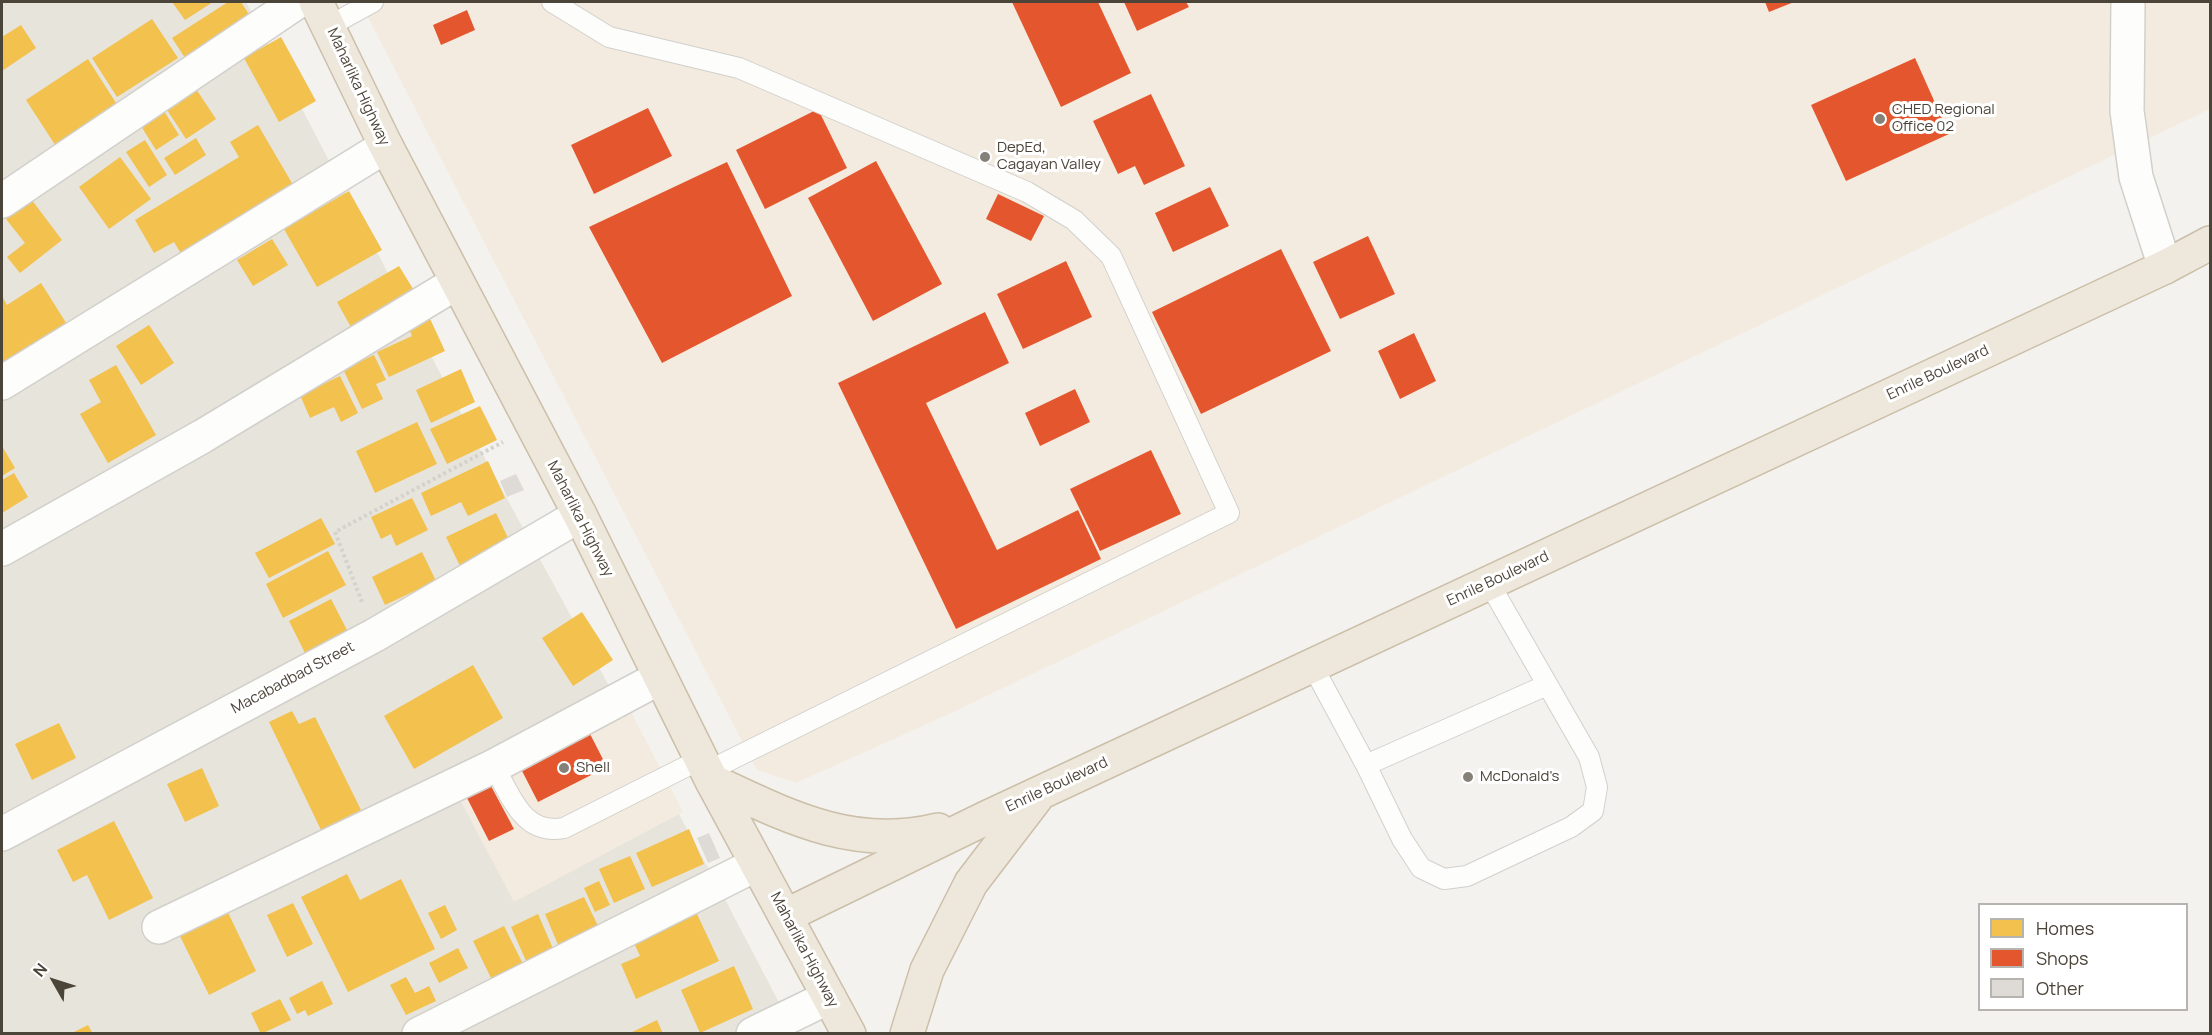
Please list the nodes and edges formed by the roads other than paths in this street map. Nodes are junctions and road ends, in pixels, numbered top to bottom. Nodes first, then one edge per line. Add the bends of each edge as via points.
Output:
1 (297, 2) edge
2 (373, 2) edge
3 (552, 2) edge
4 (2128, 2) edge
5 (323, 14) edge
6 (386, 146) junction
7 (2, 201) edge
8 (2211, 243) edge
9 (2165, 267) junction
10 (456, 283) junction
11 (2, 384) edge
12 (580, 515) junction
13 (2, 549) edge
14 (1489, 583) junction
15 (1312, 665) junction
16 (659, 678) junction
17 (1547, 685) junction
18 (1366, 765) junction
19 (494, 766) junction
20 (707, 771) junction
21 (1040, 793) junction
22 (986, 818) junction
23 (2, 834) edge
24 (757, 864) junction
25 (785, 916) junction
26 (159, 927) dead end
27 (829, 997) junction
28 (419, 1034) edge
29 (753, 1034) edge
30 (849, 1034) edge
31 (907, 1034) edge

1 - 7 street
2 - 5 lane
3 - 20 lane via 609,38 740,68 1027,192 1074,220 1111,256 1229,513
4 - 9 street via 2126,58 2136,177
5 - 6 highway, Maharlika Highway
6 - 10 highway, Maharlika Highway
6 - 11 street
8 - 9 highway, Enrile Boulevard
9 - 14 highway, Enrile Boulevard
10 - 12 highway, Maharlika Highway
10 - 13 street via 203,436
12 - 16 highway, Maharlika Highway
12 - 23 street, Macabadbad Street via 375,635
14 - 15 highway, Enrile Boulevard
14 - 17 lane
15 - 18 lane
15 - 21 highway, Enrile Boulevard
16 - 19 street
16 - 20 highway, Maharlika Highway
17 - 18 lane
17 - 18 lane via 1589,757 1597,787 1593,811 1571,827 1467,876 1444,879 1421,868 1402,839
19 - 20 lane via 522,816 531,824 553,830
19 - 26 street
20 - 22 highway via 776,811 866,838 916,836
20 - 24 highway, Maharlika Highway
21 - 22 highway, Enrile Boulevard
21 - 31 highway via 971,883 927,970
22 - 25 highway, Enrile Boulevard
24 - 25 highway, Maharlika Highway
24 - 28 street
25 - 27 highway, Maharlika Highway
27 - 29 street
27 - 30 highway, Maharlika Highway

